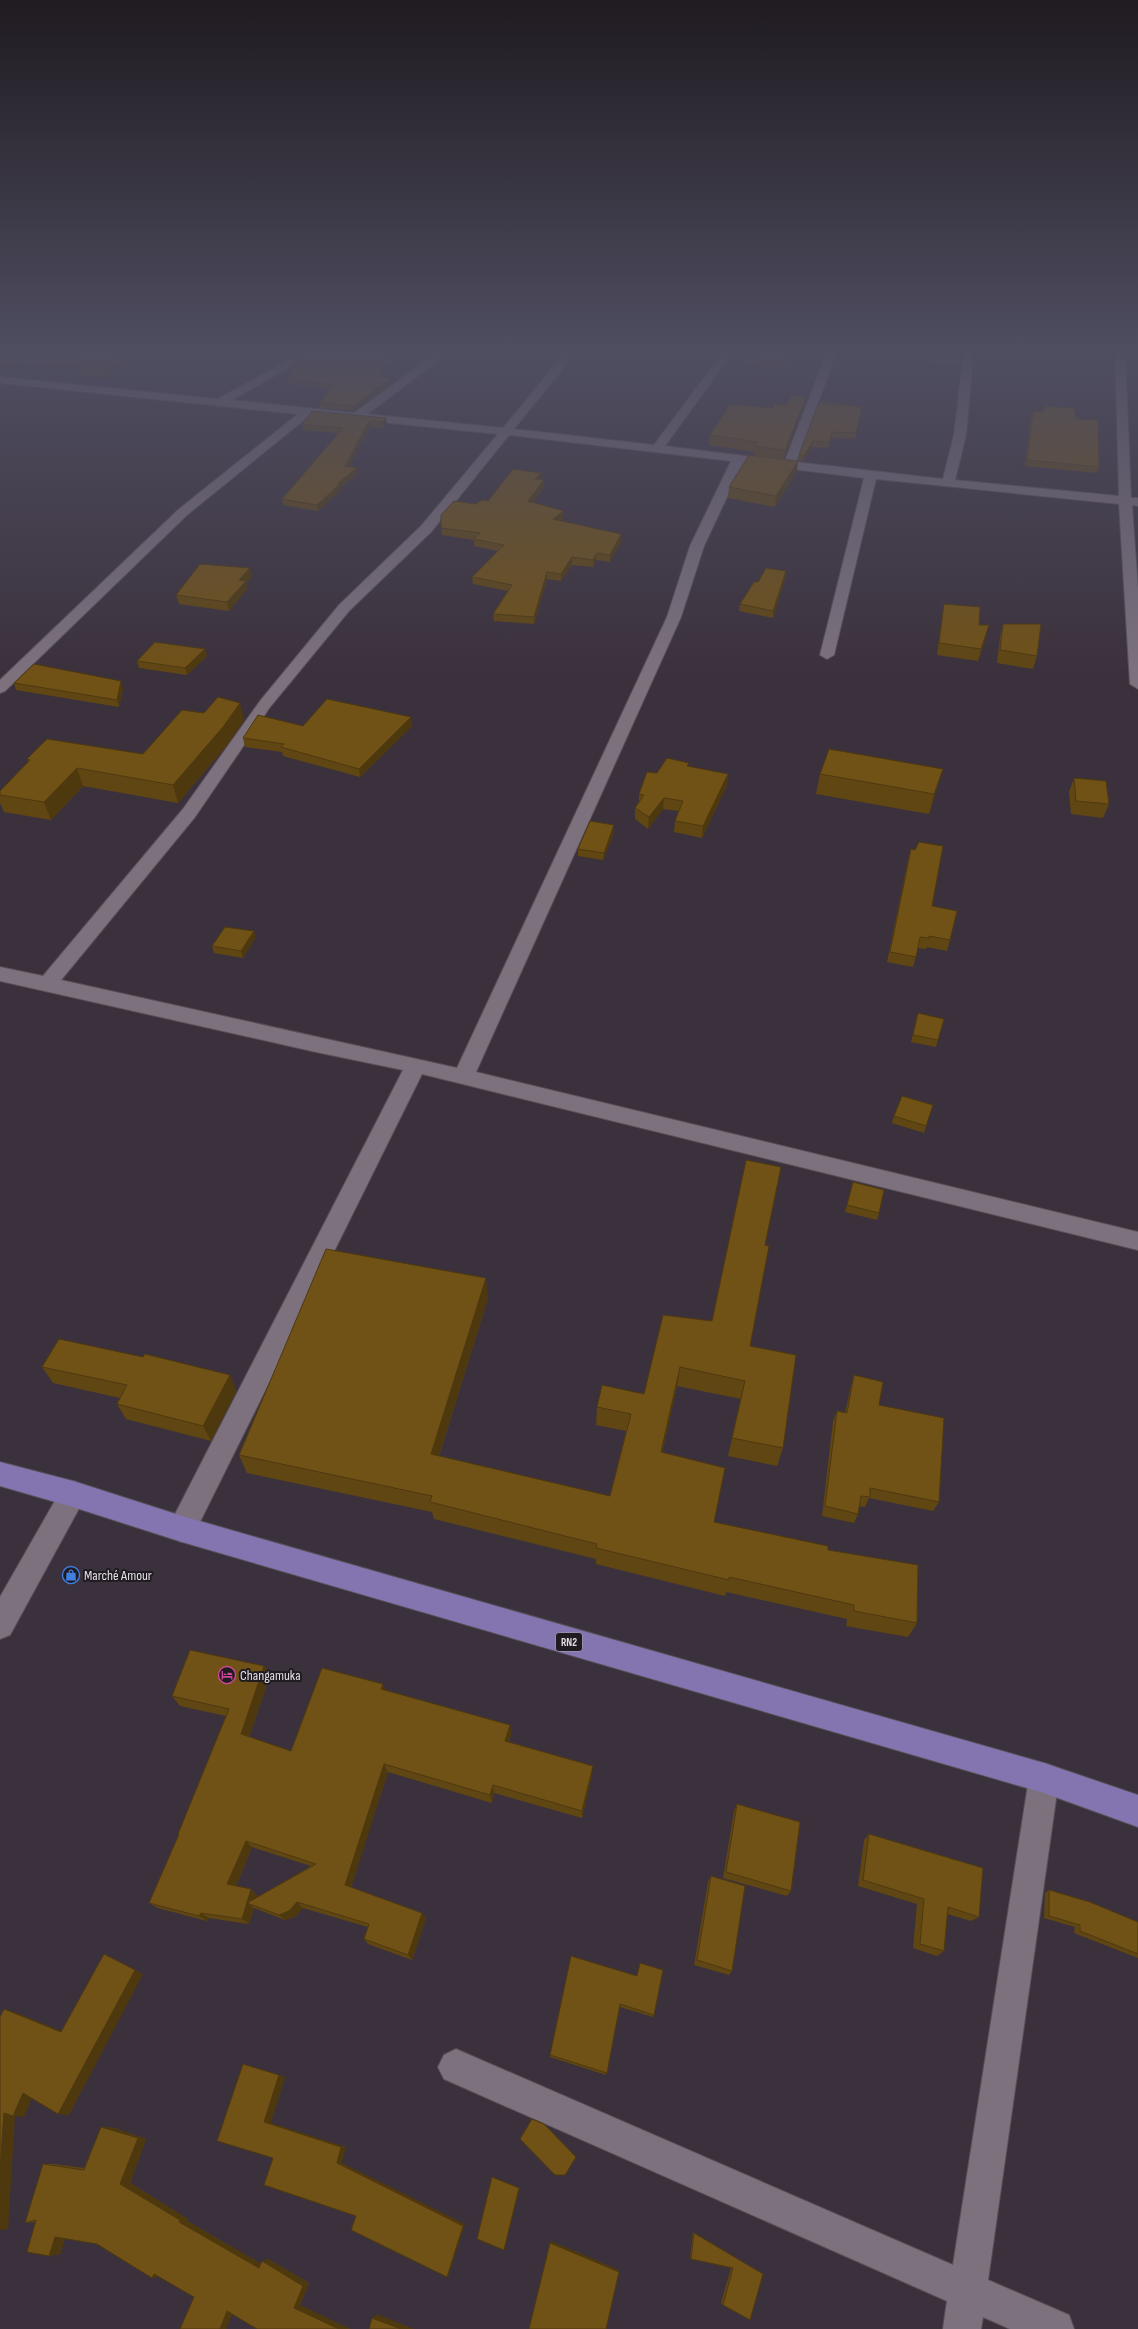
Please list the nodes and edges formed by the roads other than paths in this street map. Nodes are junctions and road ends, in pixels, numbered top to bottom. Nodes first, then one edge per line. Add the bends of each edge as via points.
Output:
1 (250, 458) edge
2 (485, 458) edge
3 (739, 458) joint
4 (792, 458) edge
5 (954, 458) edge
6 (1129, 458) edge
7 (789, 465) junction
8 (871, 475) junction
9 (948, 483) junction
10 (1132, 501) edge
11 (1133, 554) edge
12 (1136, 616) edge
13 (826, 655) dead end
14 (1138, 684) edge
15 (0, 688) edge
16 (0, 974) edge
17 (46, 985) junction
18 (416, 1065) junction
19 (463, 1078) junction
20 (1138, 1241) edge
21 (0, 1474) edge
22 (73, 1494) junction
23 (182, 1529) junction
24 (0, 1625) edge
25 (1044, 1778) junction
26 (1138, 1811) edge
27 (456, 2067) dead end
28 (966, 2292) junction
29 (962, 2329) edge
30 (1055, 2329) edge

1 - 15 street via 183,512
2 - 17 street via 426,529 344,608 265,704 189,812
3 - 7 street
3 - 19 street via 697,546 674,617
4 - 7 street
5 - 9 street
6 - 10 street
7 - 8 street
8 - 9 street
8 - 13 street via 840,608
9 - 10 street
10 - 11 street
11 - 12 street
12 - 14 street
16 - 17 street
17 - 18 street
18 - 19 street
18 - 23 street
19 - 20 street via 706,1134
21 - 22 highway, RN2
22 - 23 highway, RN2
22 - 24 street
23 - 25 highway, RN2
25 - 26 highway, RN2
25 - 28 street
27 - 28 street
28 - 29 street
28 - 30 street

